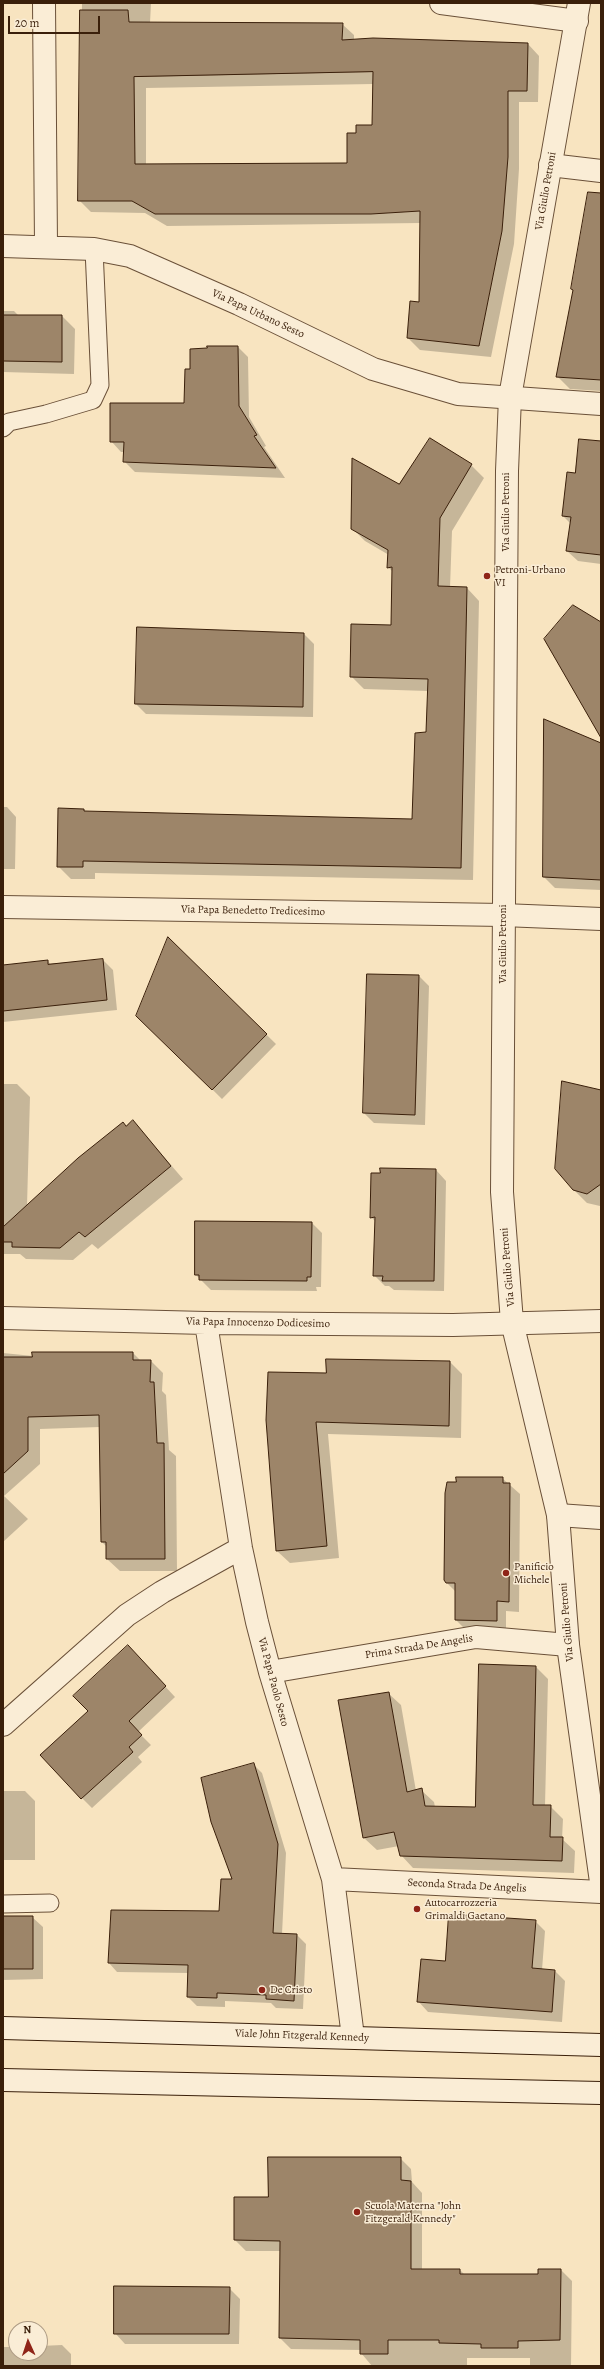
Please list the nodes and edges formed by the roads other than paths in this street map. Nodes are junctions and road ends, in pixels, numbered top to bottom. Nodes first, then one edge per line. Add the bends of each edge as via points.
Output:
1 (44, 3) edge
2 (441, 3) edge
3 (578, 12) edge
4 (550, 165) junction
5 (601, 171) edge
6 (46, 245) junction
7 (3, 246) edge
8 (94, 249) junction
9 (510, 397) junction
10 (601, 404) edge
11 (3, 428) edge
12 (3, 907) edge
13 (503, 915) junction
14 (601, 919) edge
15 (3, 1318) edge
16 (601, 1321) edge
17 (512, 1322) junction
18 (206, 1323) junction
19 (558, 1515) junction
20 (601, 1518) edge
21 (241, 1548) junction
22 (568, 1645) junction
23 (270, 1672) junction
24 (3, 1725) edge
25 (333, 1879) junction
26 (601, 1882) edge
27 (601, 1892) edge
28 (50, 1903) dead end
29 (3, 1904) edge
30 (3, 2028) edge
31 (353, 2037) junction
32 (601, 2045) edge
33 (3, 2080) edge
34 (601, 2093) edge

1 - 6 street
2 - 3 street
3 - 4 street, Via Giulio Petroni
4 - 5 street
4 - 9 street, Via Giulio Petroni
6 - 7 street, Via Papa Urbano Sesto
6 - 8 street, Via Papa Urbano Sesto
8 - 9 street, Via Papa Urbano Sesto via 130,256 239,304 373,369 458,394
8 - 11 lane via 100,385 93,400 9,422
9 - 10 street, Via Papa Urbano Sesto
9 - 13 street, Via Giulio Petroni via 506,471
12 - 13 street, Via Papa Benedetto Tredicesimo
13 - 14 street, Via Papa Benedetto Tredicesimo
13 - 17 street, Via Giulio Petroni via 502,1192
15 - 18 street, Via Papa Innocenzo Dodicesimo
16 - 17 street, Via Papa Innocenzo Dodicesimo
17 - 18 street, Via Papa Innocenzo Dodicesimo
17 - 19 street, Via Giulio Petroni
18 - 21 street, Via Papa Paolo Sesto
19 - 20 street
19 - 22 street, Via Giulio Petroni
21 - 23 street, Via Papa Paolo Sesto
21 - 24 street via 162,1592 127,1615
22 - 23 street, Prima Strada De Angelis via 476,1637
22 - 26 street, Via Giulio Petroni
23 - 25 street, Via Papa Paolo Sesto
25 - 27 street, Seconda Strada De Angelis
25 - 31 street, Via Papa Paolo Sesto
28 - 29 lane
30 - 31 street, Viale John Fitzgerald Kennedy
31 - 32 street, Viale John Fitzgerald Kennedy
33 - 34 street

